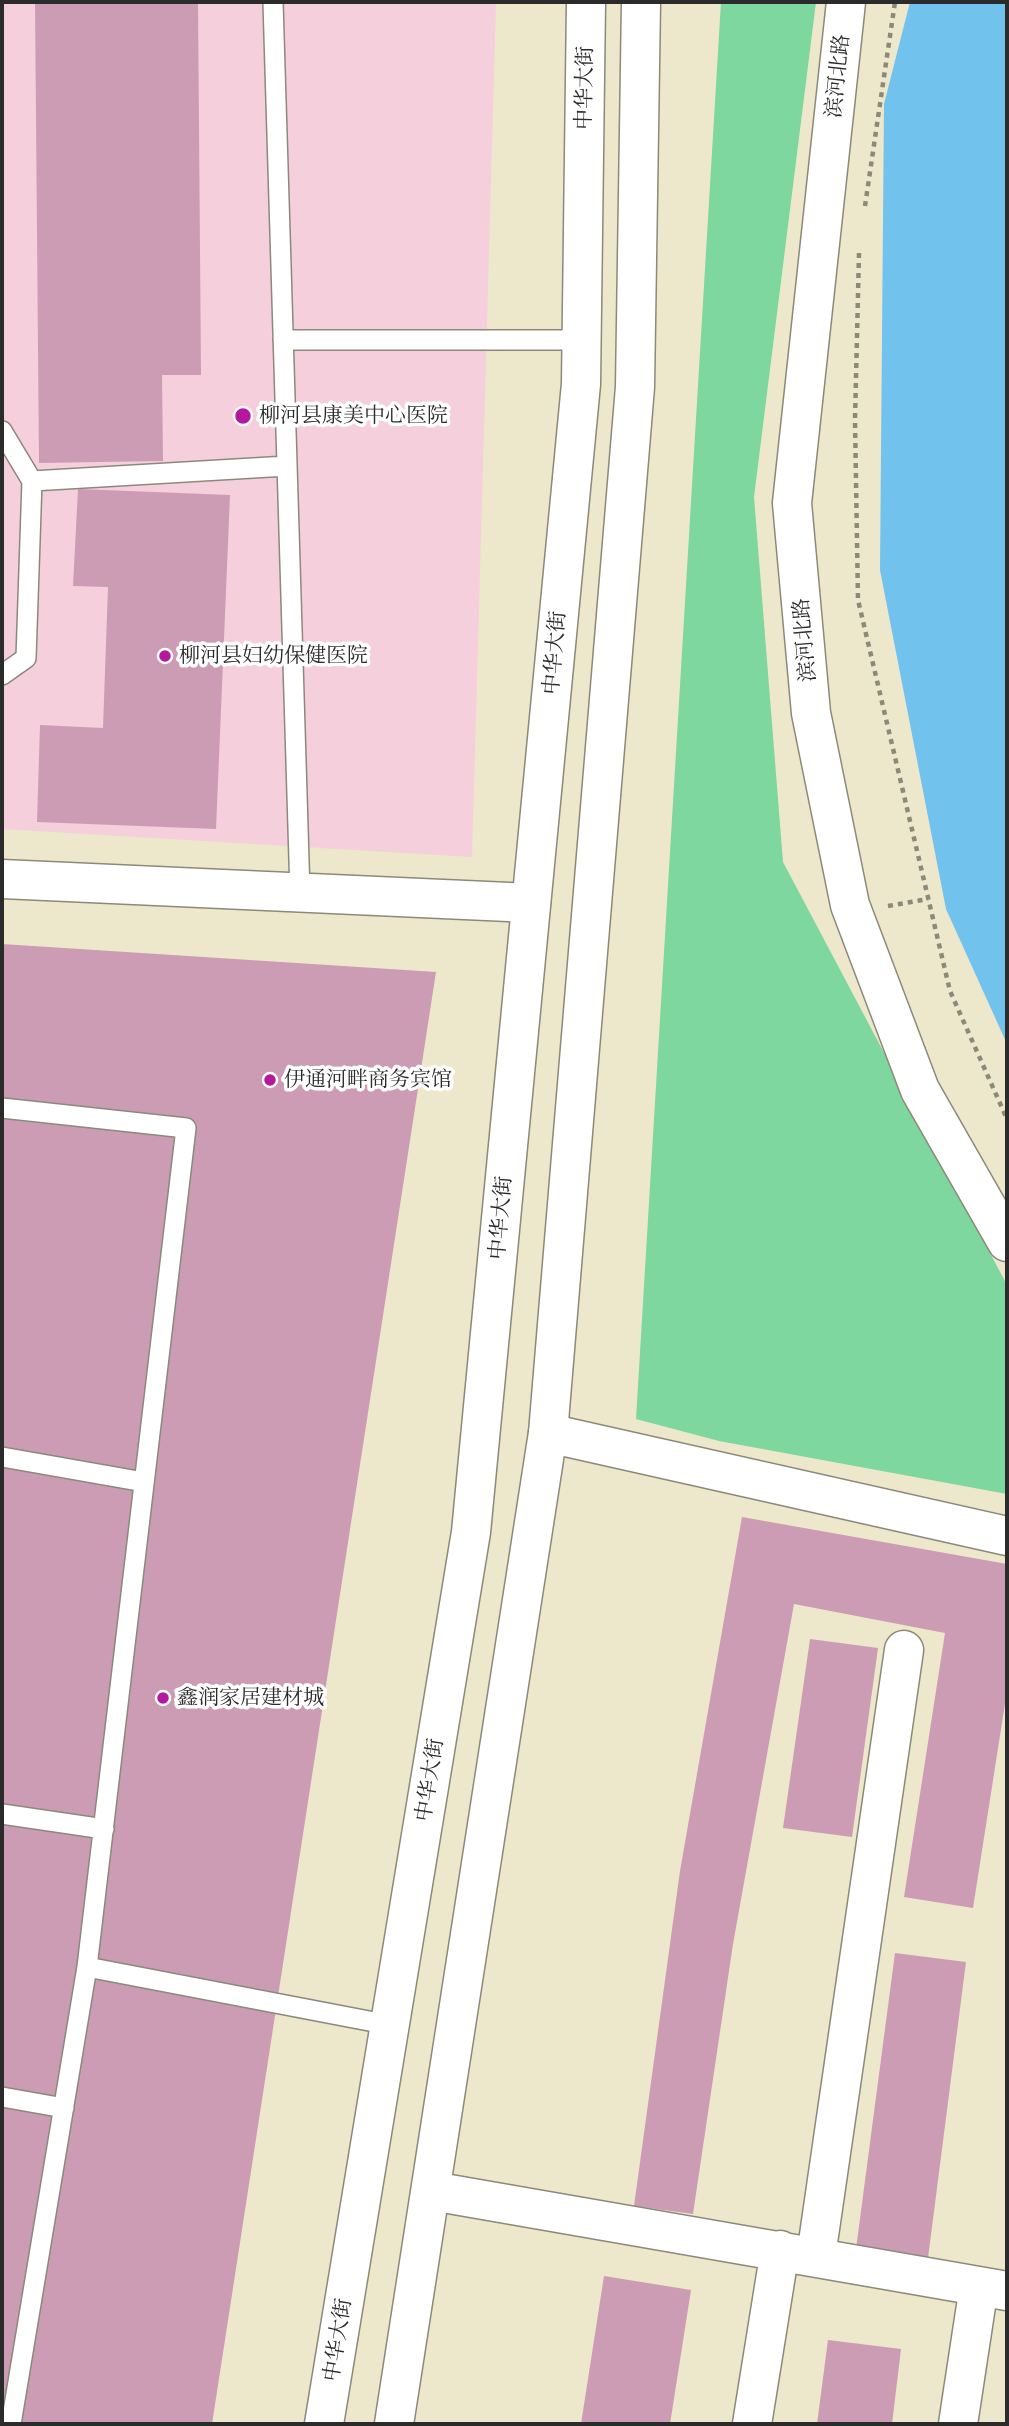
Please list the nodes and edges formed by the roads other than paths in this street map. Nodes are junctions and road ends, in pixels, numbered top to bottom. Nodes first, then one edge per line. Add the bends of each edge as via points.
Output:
1 (273, 2) edge
2 (586, 2) edge
3 (641, 2) edge
4 (846, 2) edge
5 (283, 340) junction
6 (581, 340) junction
7 (2, 431) edge
8 (287, 466) junction
9 (32, 481) junction
10 (2, 676) edge
11 (2, 879) edge
12 (300, 893) junction
13 (531, 903) junction
14 (2, 1108) edge
15 (1007, 1242) edge
16 (548, 1433) junction
17 (2, 1457) edge
18 (144, 1482) junction
19 (1007, 1536) edge
20 (904, 1650) dead end
21 (2, 1814) edge
22 (104, 1829) junction
23 (87, 1967) junction
24 (390, 2025) junction
25 (2, 2097) edge
26 (64, 2108) junction
27 (432, 2192) junction
28 (798, 2253) junction
29 (993, 2289) edge
30 (11, 2424) edge
31 (324, 2424) edge
32 (394, 2424) edge
33 (752, 2424) edge
34 (958, 2424) edge

1 - 5 lane
2 - 6 main road, 中华大街
3 - 16 main road via 635,387
4 - 15 main road, 滨河北路 via 792,503 811,713 850,905 920,1090
5 - 6 lane
5 - 8 lane
6 - 13 main road, 中华大街 via 581,384
7 - 9 lane
8 - 9 lane
8 - 12 lane
9 - 10 lane via 26,658
11 - 12 main road
12 - 13 main road
13 - 24 main road, 中华大街 via 471,1532
14 - 18 lane via 186,1128
16 - 19 main road
16 - 27 main road
17 - 18 lane
18 - 22 lane
20 - 28 main road
21 - 22 lane
22 - 23 lane
23 - 24 lane
23 - 26 lane
24 - 31 main road, 中华大街
25 - 26 lane
26 - 30 lane
27 - 28 main road
27 - 32 main road
28 - 29 main road
28 - 33 main road
29 - 34 main road

